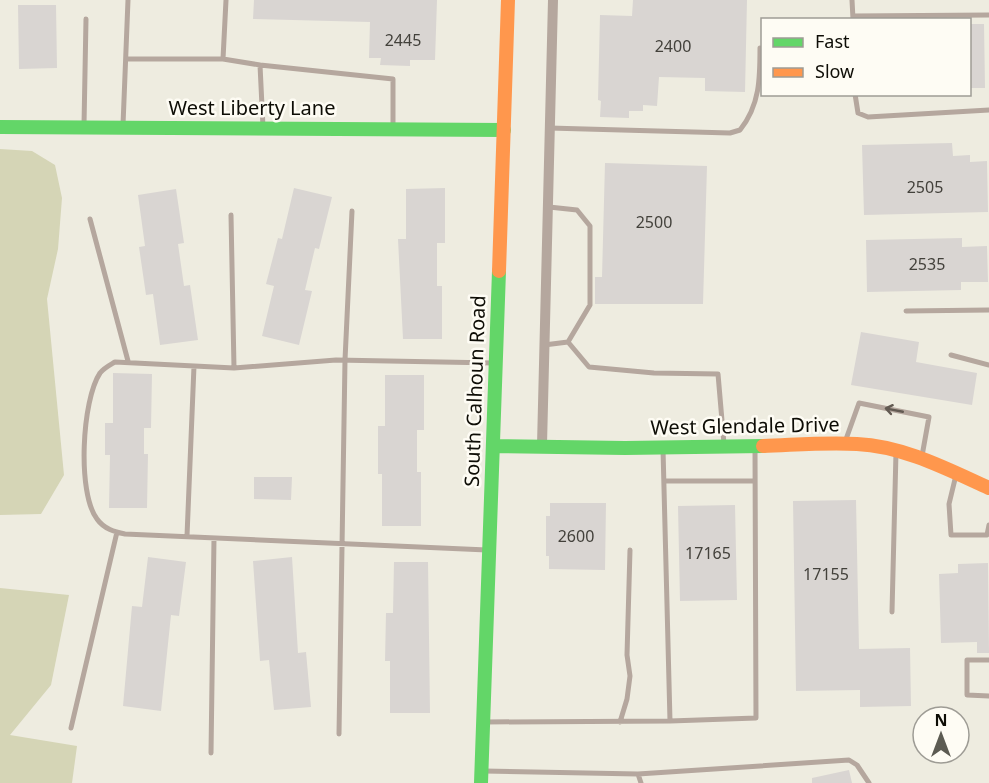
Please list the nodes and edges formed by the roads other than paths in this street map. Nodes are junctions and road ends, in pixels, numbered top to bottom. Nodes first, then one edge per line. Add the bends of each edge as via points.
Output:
1 (128, 0) edge
2 (226, 0) edge
3 (508, 0) edge
4 (553, 0) edge
5 (852, 0) edge
6 (989, 15) edge
7 (853, 18) edge
8 (86, 19) dead end
9 (760, 48) dead end
10 (126, 59) junction
11 (223, 59) junction
12 (260, 64) junction
13 (855, 96) edge
14 (989, 110) edge
15 (0, 127) edge
16 (84, 127) junction
17 (123, 127) junction
18 (263, 127) junction
19 (393, 128) junction
20 (549, 128) junction
21 (504, 130) junction
22 (547, 207) junction
23 (352, 211) dead end
24 (231, 215) dead end
25 (90, 219) dead end
26 (989, 310) edge
27 (906, 311) dead end
28 (568, 342) junction
29 (543, 345) junction
30 (951, 355) dead end
31 (345, 360) junction
32 (128, 361) junction
33 (496, 363) junction
34 (989, 365) edge
35 (194, 366) junction
36 (234, 368) junction
37 (844, 444) junction
38 (724, 445) junction
39 (755, 445) junction
40 (493, 446) junction
41 (542, 446) junction
42 (663, 447) junction
43 (897, 451) junction
44 (922, 459) junction
45 (956, 473) junction
46 (664, 481) junction
47 (755, 481) junction
48 (989, 488) edge
49 (989, 525) edge
50 (117, 532) junction
51 (187, 536) junction
52 (988, 536) edge
53 (214, 538) junction
54 (344, 545) junction
55 (489, 550) junction
56 (630, 550) dead end
57 (892, 612) dead end
58 (989, 660) edge
59 (989, 696) edge
60 (670, 721) junction
61 (483, 722) junction
62 (620, 722) junction
63 (71, 728) dead end
64 (339, 734) dead end
65 (211, 753) dead end
66 (638, 774) junction
67 (481, 777) edge
68 (641, 783) edge
69 (869, 783) edge

1 - 10 lane
2 - 11 lane
3 - 21 street, South Calhoun Road
4 - 20 street
5 - 7 lane
6 - 7 lane
8 - 16 lane
9 - 20 lane via 760,82 754,108 740,130 730,133
10 - 11 lane
10 - 17 lane
11 - 12 lane
12 - 18 lane
12 - 19 lane via 393,79
13 - 14 lane via 858,113 868,117
15 - 16 street, West Liberty Lane
16 - 17 street, West Liberty Lane
17 - 18 street, West Liberty Lane
18 - 19 street, West Liberty Lane
19 - 21 street, West Liberty Lane
20 - 22 street
21 - 33 street, South Calhoun Road
22 - 28 lane via 577,210 590,226 590,305
22 - 29 street
23 - 31 lane
24 - 36 lane
25 - 32 lane
26 - 27 lane
28 - 29 lane
28 - 38 lane via 589,367 718,374
29 - 41 street
30 - 34 lane
31 - 33 lane
31 - 36 lane
31 - 54 lane
32 - 35 lane
32 - 50 lane via 115,362 100,374 91,393 85,455 91,508 98,520
33 - 40 street, South Calhoun Road
35 - 36 lane
35 - 51 lane
37 - 39 street, West Glendale Drive
37 - 43 street, West Glendale Drive
44 -> 37 lane via 929,417 859,403
38 - 39 street, West Glendale Drive
38 - 42 street, West Glendale Drive
39 - 47 lane
40 - 41 street, West Glendale Drive
40 - 55 street, South Calhoun Road
41 - 42 street, West Glendale Drive
42 - 46 lane
43 - 44 street, West Glendale Drive
43 - 57 lane
44 - 45 street, West Glendale Drive
45 - 48 street, West Glendale Drive
45 - 52 lane via 949,504 951,535
46 - 47 lane
46 - 60 lane
47 - 60 lane via 756,718
49 - 52 lane
50 - 51 lane
50 - 63 lane
51 - 53 lane
53 - 54 lane
53 - 65 lane
54 - 55 lane
54 - 64 lane
55 - 61 street, South Calhoun Road
56 - 62 lane via 630,676
58 - 59 lane via 967,660 967,695
60 - 62 lane
61 - 62 lane
61 - 67 street, South Calhoun Road
66 - 67 lane
66 - 68 lane
66 - 69 lane via 849,760

